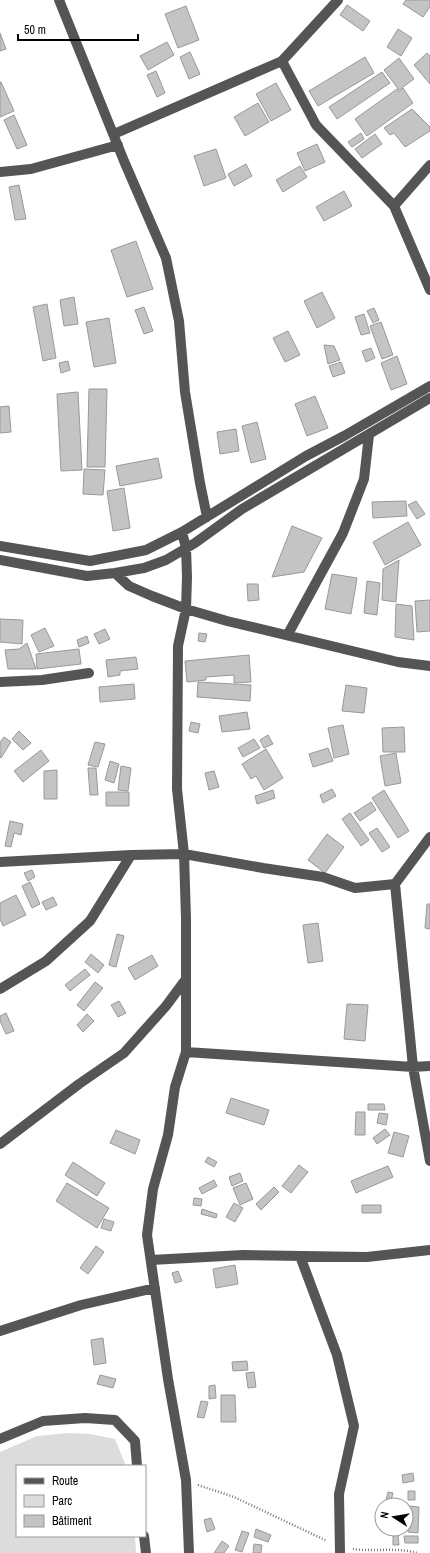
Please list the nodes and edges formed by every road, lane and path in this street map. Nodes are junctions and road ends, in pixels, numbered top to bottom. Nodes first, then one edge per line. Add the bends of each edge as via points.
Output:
1 (58, 0) edge
2 (338, 0) edge
3 (282, 61) junction
4 (114, 134) junction
5 (118, 145) junction
6 (430, 165) edge
7 (0, 172) edge
8 (394, 206) junction
9 (430, 290) edge
10 (430, 386) edge
11 (430, 398) edge
12 (369, 435) junction
13 (207, 517) junction
14 (182, 532) junction
15 (0, 546) edge
16 (186, 548) junction
17 (0, 560) edge
18 (115, 573) junction
19 (186, 609) junction
20 (288, 634) junction
21 (430, 666) edge
22 (89, 672) dead end
23 (0, 682) edge
24 (430, 837) edge
25 (184, 854) junction
26 (131, 855) junction
27 (0, 862) edge
28 (395, 884) junction
29 (186, 979) junction
30 (0, 989) edge
31 (186, 1052) junction
32 (430, 1066) edge
33 (413, 1067) junction
34 (0, 1144) edge
35 (430, 1161) edge
36 (430, 1250) edge
37 (300, 1256) junction
38 (151, 1260) junction
39 (155, 1288) junction
40 (0, 1331) edge
41 (0, 1439) edge
42 (137, 1465) edge
43 (186, 1480) junction
44 (144, 1537) edge
45 (340, 1550) edge
46 (146, 1553) edge
47 (189, 1553) edge
48 (417, 1553) edge

1 - 4 street
2 - 3 street
3 - 4 street
3 - 8 street via 316,125
4 - 5 street
5 - 7 street via 31,169
5 - 13 street via 166,258 179,321 186,392
6 - 8 street
8 - 9 street
10 - 13 street via 306,456
11 - 12 street
12 - 16 street via 242,509
12 - 20 street via 364,479 343,533
13 - 14 street
14 - 15 street via 146,550 90,561
14 - 16 street
16 - 18 street via 166,560 144,568
16 - 19 street
17 - 18 street via 87,576
18 - 19 street via 129,586
19 - 20 street
19 - 25 street via 178,646 177,789
20 - 21 street via 398,662
22 - 23 street via 42,680
24 - 28 street
25 - 26 street
25 - 28 street via 322,877 355,888
25 - 29 street
26 - 27 street
26 - 30 street via 90,921 46,961
28 - 33 street
29 - 31 street
29 - 34 street via 166,1006 124,1052
31 - 33 street
31 - 38 street via 175,1087 168,1135 153,1189 147,1235
32 - 33 street
33 - 35 street
36 - 37 street via 367,1257
37 - 38 street via 243,1255
37 - 45 street via 337,1355 354,1426 339,1494
38 - 39 street
39 - 40 street via 81,1305
39 - 43 street
41 - 42 street via 43,1421 85,1418 115,1420 135,1441
43 - 45 path via 234,1498
43 - 47 street
44 - 46 street
45 - 48 path via 408,1550

